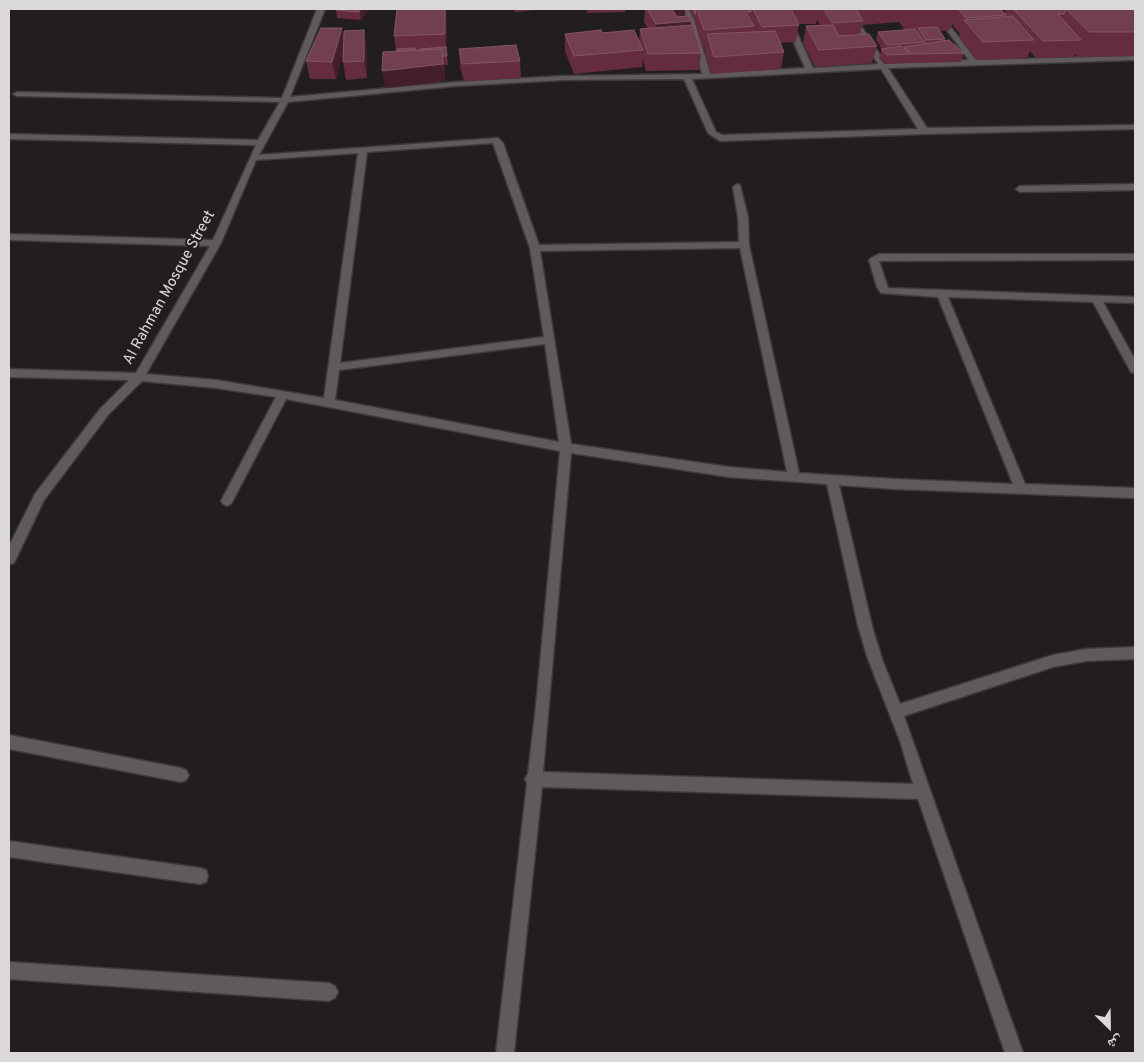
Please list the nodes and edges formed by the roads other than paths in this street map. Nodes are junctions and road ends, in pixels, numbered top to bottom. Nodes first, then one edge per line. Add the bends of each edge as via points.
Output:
1 (321, 9) edge
2 (687, 9) edge
3 (782, 9) edge
4 (848, 9) edge
5 (934, 9) edge
6 (1135, 58) edge
7 (974, 62) junction
8 (882, 66) junction
9 (810, 70) junction
10 (707, 76) junction
11 (687, 77) junction
12 (16, 94) dead end
13 (285, 100) junction
14 (1135, 127) edge
15 (924, 131) junction
16 (9, 136) edge
17 (260, 142) junction
18 (363, 151) junction
19 (252, 158) junction
20 (736, 187) dead end
21 (1135, 187) edge
22 (1020, 189) dead end
23 (9, 237) edge
24 (216, 243) junction
25 (744, 244) junction
26 (535, 248) junction
27 (1135, 257) edge
28 (942, 294) junction
29 (1096, 299) junction
30 (1135, 300) edge
31 (548, 340) junction
32 (334, 367) junction
33 (1135, 369) edge
34 (9, 373) edge
35 (138, 377) junction
36 (283, 394) junction
37 (329, 404) junction
38 (566, 448) junction
39 (794, 478) junction
40 (832, 480) junction
41 (1021, 489) junction
42 (1135, 493) edge
43 (227, 501) dead end
44 (9, 559) edge
45 (1135, 653) edge
46 (897, 712) junction
47 (9, 742) edge
48 (181, 775) dead end
49 (533, 779) junction
50 (922, 792) junction
51 (9, 849) edge
52 (200, 876) dead end
53 (9, 970) edge
54 (329, 992) dead end
55 (505, 1053) edge
56 (1014, 1053) edge

1 - 13 street, Al Rahman Mosque Street
2 - 10 street
3 - 9 street
4 - 8 street
5 - 7 street
6 - 7 street
7 - 8 street
8 - 9 street
8 - 15 street
9 - 10 street
10 - 11 street
11 - 13 street via 495,81
11 - 15 street via 712,133 720,138
12 - 13 street
13 - 17 street, Al Rahman Mosque Street
14 - 15 street
16 - 17 street
17 - 19 street, Al Rahman Mosque Street
18 - 19 street
18 - 26 street via 495,140 499,143
18 - 32 street
19 - 24 street, Al Rahman Mosque Street
20 - 25 street via 743,217
21 - 22 street
23 - 24 street
24 - 35 street, Al Rahman Mosque Street
25 - 26 street
25 - 39 street
26 - 31 street
27 - 28 street via 879,257 874,260 886,291
28 - 29 street
28 - 41 street
29 - 30 street
29 - 33 street
31 - 32 street
31 - 38 street
32 - 37 street
34 - 35 street
35 - 36 street
35 - 44 street, Al Rahman Mosque Street via 104,412 39,497
36 - 37 street
36 - 43 street
37 - 38 street
38 - 39 street via 729,472
38 - 49 street via 543,706
39 - 40 street
40 - 41 street
40 - 46 street via 865,626
41 - 42 street
45 - 46 street via 1086,655 1053,661
46 - 50 street
47 - 48 street
49 - 50 street
49 - 55 street
50 - 56 street
51 - 52 street
53 - 54 street

